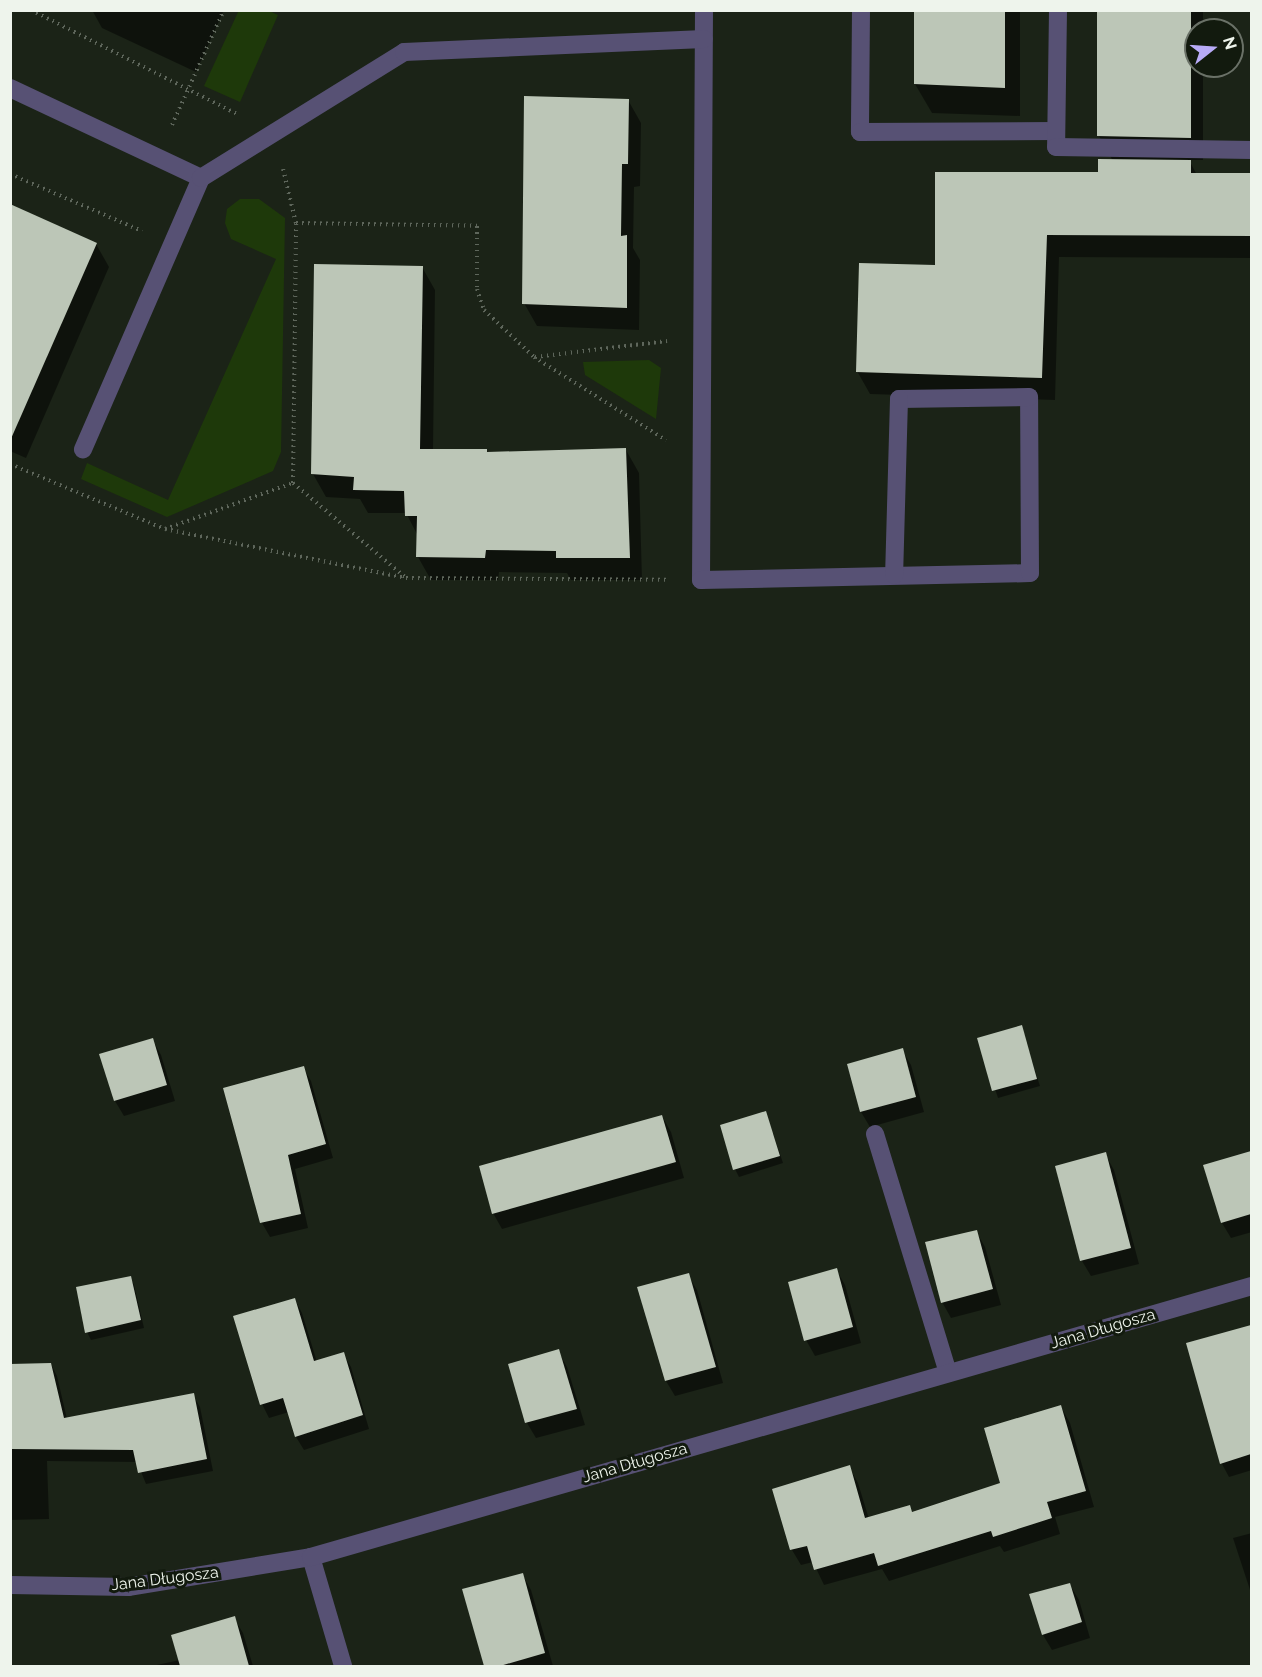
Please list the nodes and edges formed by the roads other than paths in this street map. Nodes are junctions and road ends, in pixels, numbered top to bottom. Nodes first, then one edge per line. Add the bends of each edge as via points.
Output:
1 (704, 10) edge
2 (861, 10) edge
3 (1058, 10) edge
4 (704, 39) junction
5 (10, 88) edge
6 (1056, 131) junction
7 (1251, 150) edge
8 (201, 178) junction
9 (83, 449) dead end
10 (894, 575) junction
11 (875, 1134) dead end
12 (1251, 1286) edge
13 (948, 1373) junction
14 (311, 1557) junction
15 (10, 1585) edge
16 (343, 1666) edge

1 - 4 street
2 - 6 street via 860,132
3 - 6 street
4 - 8 street via 404,52
4 - 10 street via 700,580
5 - 8 street
6 - 7 street via 1056,147
8 - 9 street
10 - 10 street via 1030,573 1029,397 899,399
11 - 13 street
12 - 13 street, Jana Długosza
13 - 14 street, Jana Długosza
14 - 15 street, Jana Długosza via 128,1587
14 - 16 street

